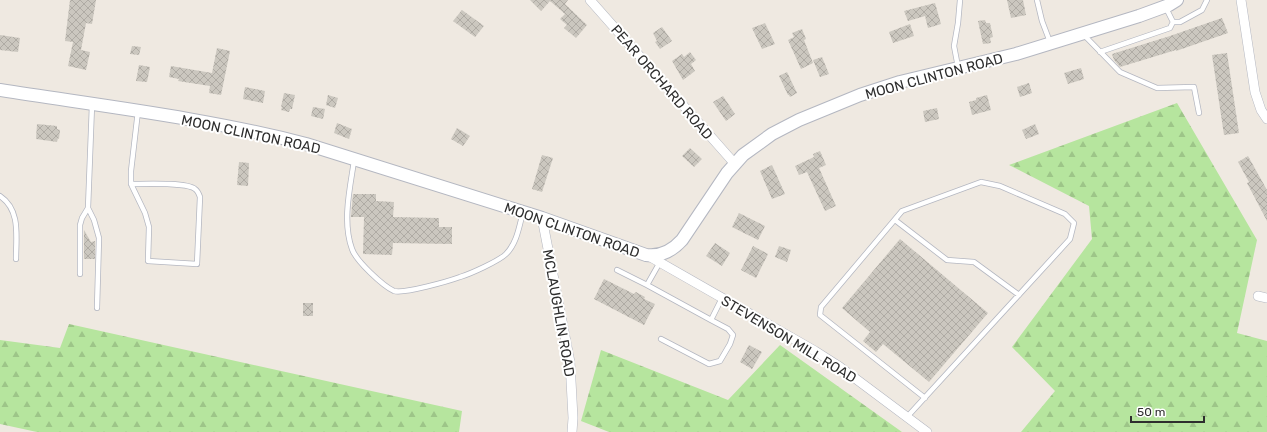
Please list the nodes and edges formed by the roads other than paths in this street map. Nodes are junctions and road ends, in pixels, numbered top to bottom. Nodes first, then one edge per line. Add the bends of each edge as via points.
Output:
1 (590, 0) edge
2 (960, 0) edge
3 (1037, 0) edge
4 (1176, 0) edge
5 (1207, 0) edge
6 (1241, 0) edge
7 (1165, 6) junction
8 (1173, 22) junction
9 (1082, 33) junction
10 (1051, 43) junction
11 (1100, 52) junction
12 (958, 68) junction
13 (0, 90) edge
14 (92, 103) junction
15 (138, 111) junction
16 (1199, 113) dead end
17 (1267, 119) edge
18 (354, 159) junction
19 (735, 164) junction
20 (131, 184) junction
21 (0, 196) edge
22 (88, 208) junction
23 (523, 212) junction
24 (542, 218) junction
25 (895, 220) junction
26 (646, 254) junction
27 (16, 259) dead end
28 (660, 262) junction
29 (618, 270) dead end
30 (80, 274) dead end
31 (647, 284) junction
32 (1019, 295) junction
33 (722, 298) junction
34 (97, 308) dead end
35 (711, 320) junction
36 (661, 339) dead end
37 (925, 398) junction
38 (907, 417) junction
39 (574, 431) edge
40 (927, 432) edge

1 - 19 street, PEAR ORCHARD ROAD
2 - 12 lane via 954,46
3 - 10 lane
4 - 7 street, MOON CLINTON ROAD
5 - 8 lane via 1202,10 1180,22
6 - 17 street via 1255,92
7 - 8 lane
7 - 9 street, MOON CLINTON ROAD
8 - 11 lane via 1170,28
9 - 10 street, MOON CLINTON ROAD
9 - 11 lane
10 - 12 street, MOON CLINTON ROAD
11 - 16 lane via 1120,72 1157,88 1194,87
12 - 19 street, MOON CLINTON ROAD via 860,95 799,120 772,134
13 - 14 street, MOON CLINTON ROAD
14 - 15 street, MOON CLINTON ROAD
14 - 22 lane
15 - 18 street, MOON CLINTON ROAD via 278,137
15 - 20 lane
18 - 23 street, MOON CLINTON ROAD
18 - 23 lane via 348,208 348,232 352,249 360,263 395,291 406,291 460,278 505,256 518,232
19 - 26 street, MOON CLINTON ROAD via 676,246 668,252 653,256
20 - 20 lane via 149,226 148,261 197,264 200,197 197,190 180,185
21 - 27 lane via 14,213
22 - 30 lane via 80,225
22 - 34 lane via 99,238
23 - 24 street, MOON CLINTON ROAD
24 - 26 street, MOON CLINTON ROAD
24 - 39 street, MCLAUGHLIN ROAD via 570,362
25 - 32 lane via 947,260 974,262
25 - 32 lane via 902,211 981,182 1000,186 1065,214 1074,223 1070,240
25 - 37 lane via 821,307 820,315
26 - 28 street, STEVENSON MILL ROAD
28 - 31 lane
28 - 33 street, STEVENSON MILL ROAD
29 - 31 lane
31 - 35 lane
32 - 37 lane
33 - 35 lane
33 - 38 street, STEVENSON MILL ROAD via 840,367
35 - 36 lane via 728,329 733,335 720,361 709,364
37 - 38 lane
38 - 40 street, STEVENSON MILL ROAD

